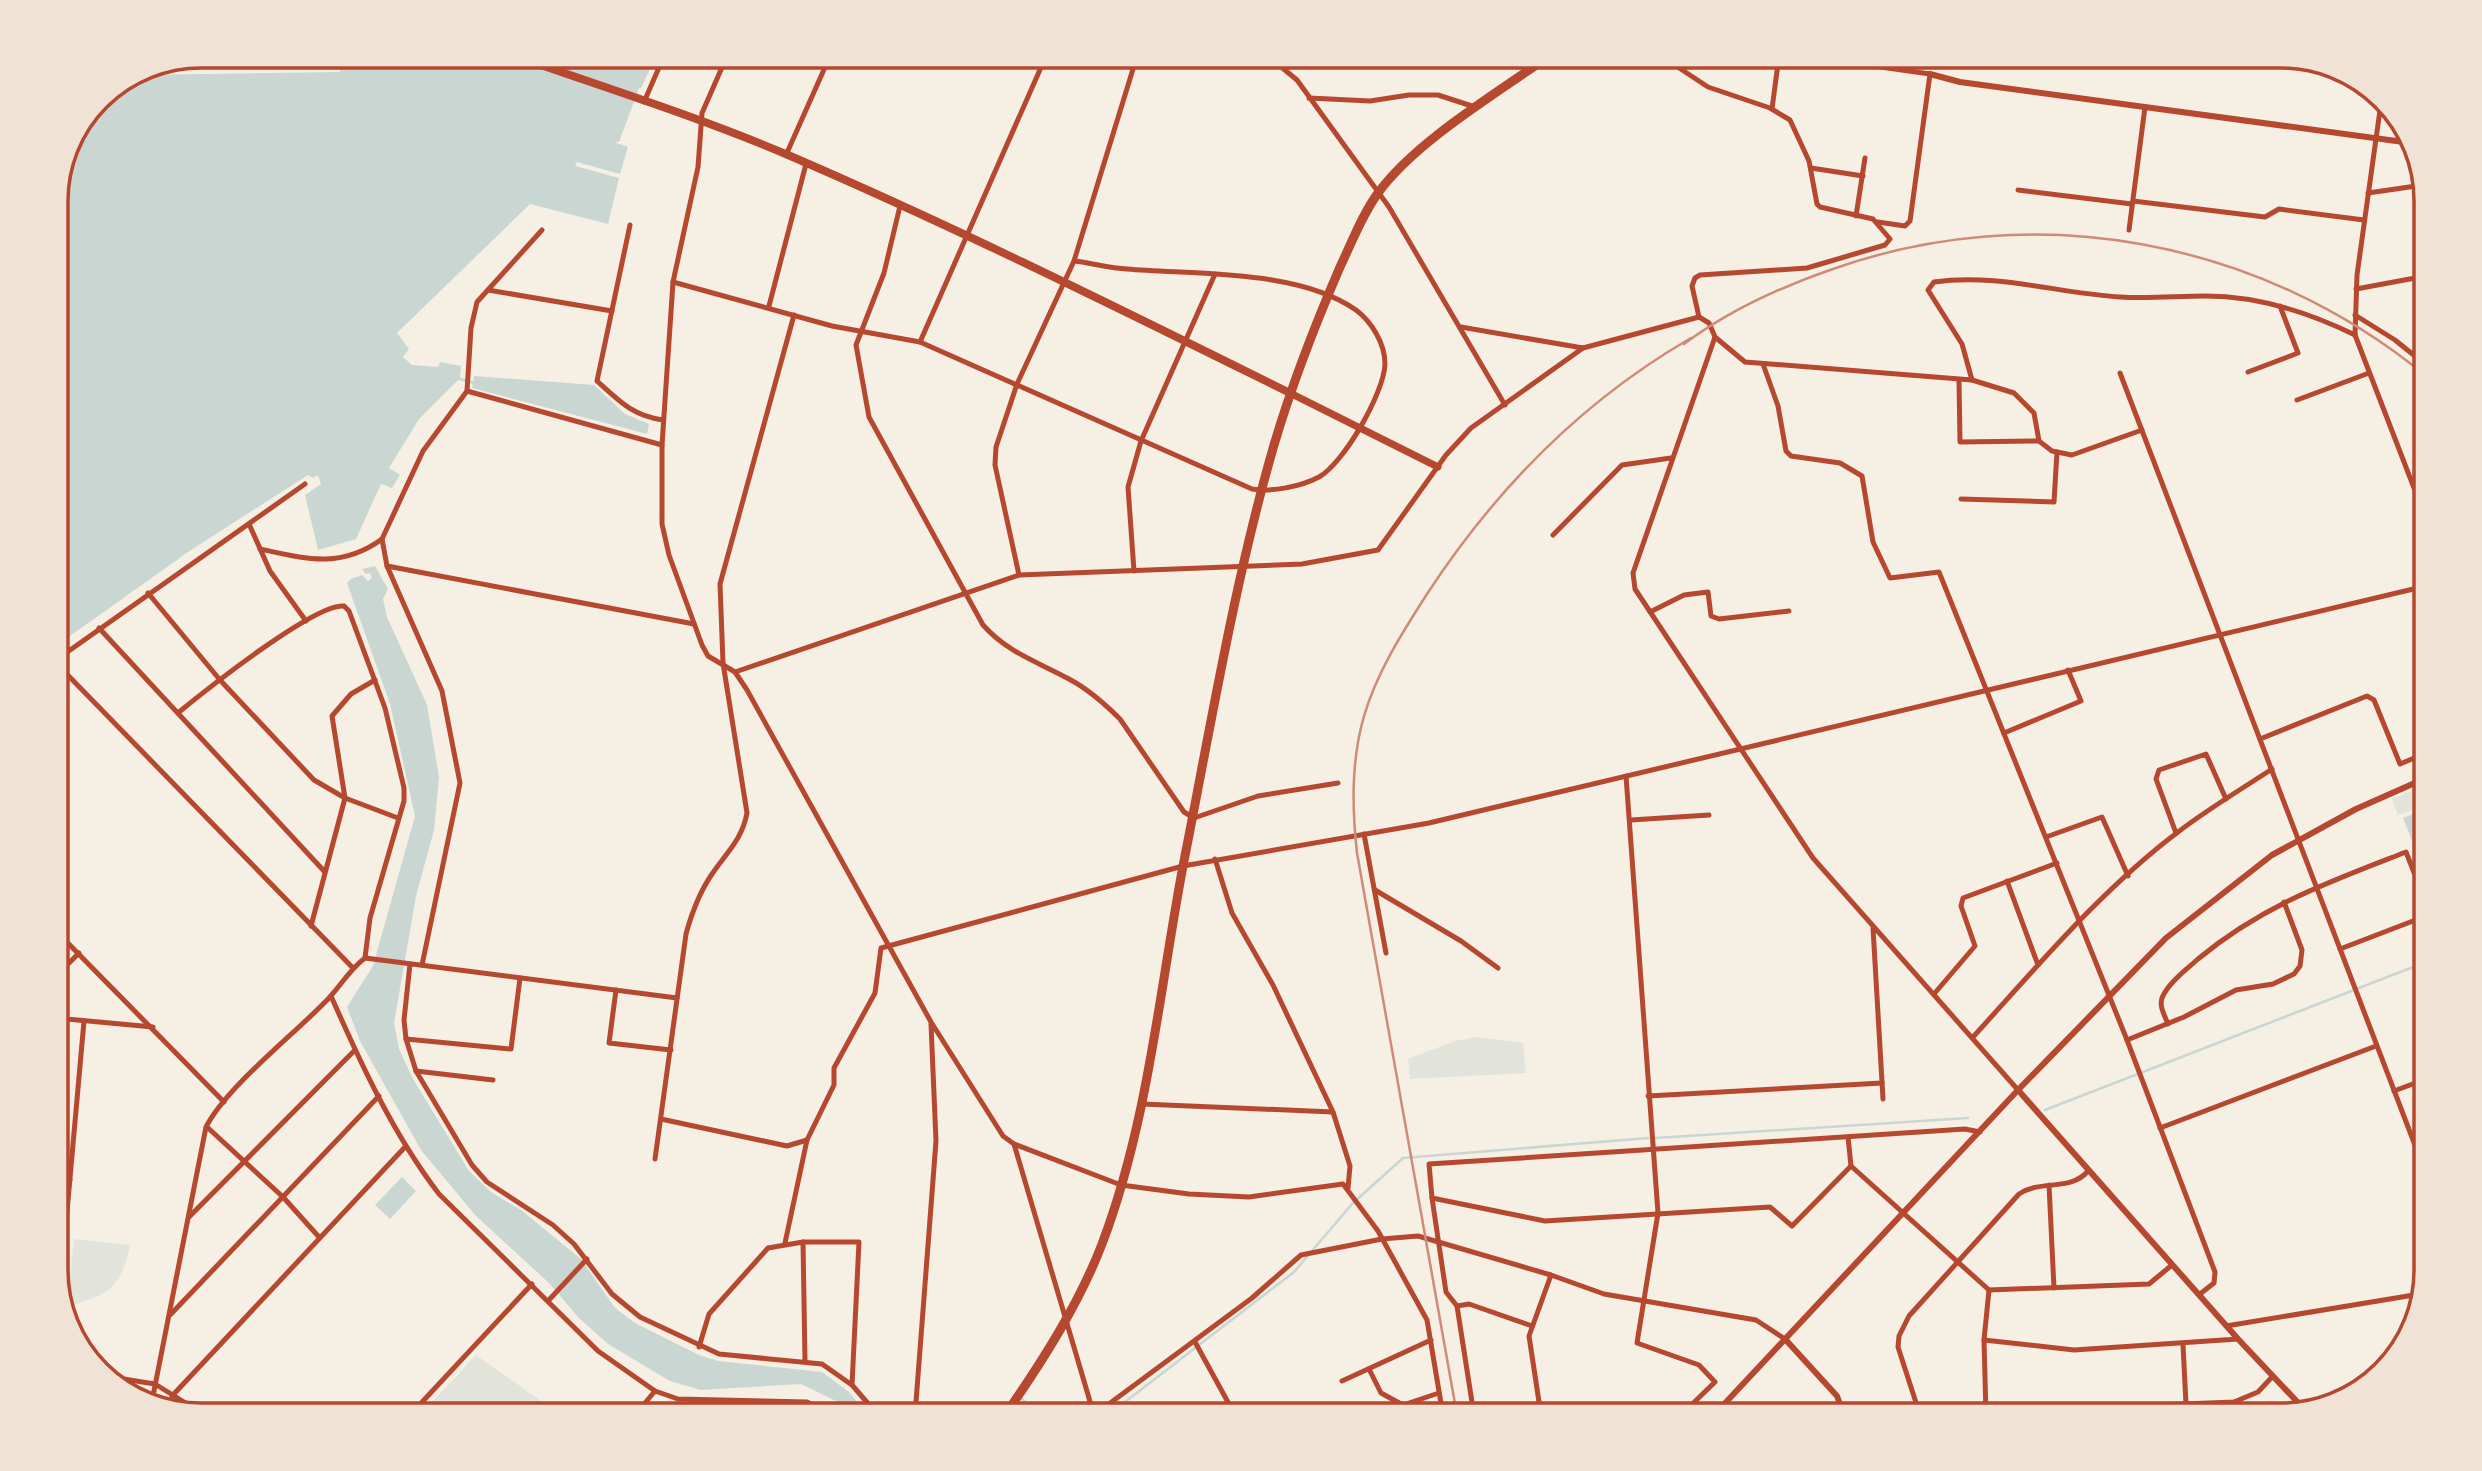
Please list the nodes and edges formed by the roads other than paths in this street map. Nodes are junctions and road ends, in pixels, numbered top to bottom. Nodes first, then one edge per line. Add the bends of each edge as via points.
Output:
1 (1283, 68) edge
2 (1532, 68) edge
3 (1680, 68) edge
4 (1777, 68) edge
5 (1889, 68) edge
6 (552, 69) edge
7 (658, 69) edge
8 (722, 69) edge
9 (824, 69) edge
10 (1041, 69) edge
11 (1133, 69) edge
12 (1930, 74) junction
13 (1309, 98) junction
14 (642, 100) junction
15 (2145, 107) junction
16 (1478, 108) junction
17 (1772, 110) junction
18 (2380, 112) edge
19 (702, 121) junction
20 (2376, 138) junction
21 (2399, 142) edge
22 (786, 155) junction
23 (1865, 158) dead end
24 (806, 164) junction
25 (1811, 168) junction
26 (1863, 176) junction
27 (2412, 186) edge
28 (2018, 190) dead end
29 (1378, 193) junction
30 (2368, 193) junction
31 (2133, 202) junction
32 (900, 206) junction
33 (1856, 216) junction
34 (2364, 220) junction
35 (1878, 222) junction
36 (629, 225) dead end
37 (542, 230) dead end
38 (2129, 230) dead end
39 (968, 237) junction
40 (1074, 261) junction
41 (1215, 274) junction
42 (2413, 278) edge
43 (673, 282) junction
44 (1062, 283) junction
45 (2356, 289) junction
46 (488, 290) junction
47 (1328, 296) junction
48 (769, 306) junction
49 (2280, 306) junction
50 (612, 311) junction
51 (794, 314) junction
52 (2355, 315) junction
53 (1699, 317) junction
54 (1461, 327) junction
55 (859, 332) junction
56 (2355, 335) junction
57 (1715, 337) junction
58 (1184, 341) junction
59 (920, 342) junction
60 (1583, 348) junction
61 (2413, 355) edge
62 (1763, 363) junction
63 (2248, 372) dead end
64 (2120, 373) dead end
65 (2369, 373) junction
66 (1959, 380) junction
67 (1972, 380) junction
68 (1017, 384) junction
69 (467, 391) junction
70 (1290, 393) junction
71 (2297, 400) dead end
72 (1505, 405) junction
73 (663, 419) junction
74 (1359, 428) junction
75 (2142, 429) junction
76 (1141, 441) junction
77 (2039, 441) junction
78 (662, 445) junction
79 (2057, 452) junction
80 (1671, 458) junction
81 (1438, 467) junction
82 (306, 484) dead end
83 (2413, 486) edge
84 (1261, 490) junction
85 (1961, 499) dead end
86 (249, 524) junction
87 (1553, 535) dead end
88 (382, 539) junction
89 (260, 549) junction
90 (1243, 565) junction
91 (387, 566) junction
92 (1134, 571) junction
93 (1019, 575) junction
94 (2413, 589) edge
95 (148, 593) junction
96 (964, 593) junction
97 (1788, 611) dead end
98 (1650, 612) junction
99 (306, 621) junction
100 (694, 624) junction
101 (99, 628) junction
102 (2219, 635) junction
103 (69, 651) edge
104 (723, 663) junction
105 (2068, 670) junction
106 (735, 672) junction
107 (69, 675) edge
108 (220, 680) junction
109 (375, 680) junction
110 (1987, 688) junction
111 (178, 712) junction
112 (2004, 733) junction
113 (2260, 739) junction
114 (1739, 747) junction
115 (2414, 758) edge
116 (2272, 769) junction
117 (1626, 776) junction
118 (1338, 783) dead end
119 (2414, 784) edge
120 (345, 798) junction
121 (2225, 799) junction
122 (1709, 815) dead end
123 (398, 818) junction
124 (1194, 818) junction
125 (1631, 820) junction
126 (2176, 833) junction
127 (1364, 834) junction
128 (2046, 837) junction
129 (2298, 840) junction
130 (1215, 859) junction
131 (2057, 863) junction
132 (1184, 866) junction
133 (324, 871) junction
134 (2414, 871) edge
135 (2128, 876) junction
136 (2007, 881) junction
137 (2315, 888) junction
138 (1374, 890) junction
139 (2284, 902) junction
140 (2414, 921) edge
141 (2078, 923) junction
142 (311, 926) junction
143 (1873, 928) junction
144 (69, 943) edge
145 (889, 945) junction
146 (2340, 949) junction
147 (79, 953) junction
148 (1386, 953) dead end
149 (365, 958) junction
150 (69, 963) edge
151 (407, 963) junction
152 (422, 965) junction
153 (2038, 965) junction
154 (352, 967) junction
155 (1498, 968) dead end
156 (520, 978) junction
157 (616, 990) junction
158 (1934, 994) junction
159 (331, 996) junction
160 (2109, 996) junction
161 (677, 998) junction
162 (69, 1019) edge
163 (84, 1021) junction
164 (931, 1022) junction
165 (2168, 1024) junction
166 (153, 1027) junction
167 (1973, 1037) junction
168 (406, 1039) junction
169 (2127, 1040) junction
170 (2376, 1046) junction
171 (355, 1050) junction
172 (671, 1050) junction
173 (416, 1071) junction
174 (493, 1080) dead end
175 (1882, 1083) junction
176 (2414, 1084) edge
177 (2018, 1090) junction
178 (2394, 1091) junction
179 (379, 1096) junction
180 (1648, 1096) junction
181 (1883, 1099) dead end
182 (224, 1102) junction
183 (1142, 1104) junction
184 (1333, 1112) junction
185 (662, 1119) junction
186 (206, 1127) junction
187 (2160, 1128) junction
188 (1980, 1132) junction
189 (1848, 1137) junction
190 (807, 1140) junction
191 (2414, 1143) edge
192 (1014, 1144) junction
193 (405, 1147) junction
194 (1652, 1150) junction
195 (656, 1159) dead end
196 (246, 1163) junction
197 (1851, 1166) junction
198 (2088, 1171) junction
199 (70, 1180) joint
200 (1121, 1185) junction
201 (2049, 1185) junction
202 (1349, 1188) junction
203 (69, 1191) edge
204 (283, 1197) junction
205 (1432, 1198) junction
206 (1658, 1213) junction
207 (1902, 1214) junction
208 (190, 1217) junction
209 (320, 1237) junction
210 (1382, 1239) junction
211 (1438, 1241) junction
212 (803, 1242) junction
213 (785, 1243) junction
214 (587, 1259) junction
215 (1956, 1261) junction
216 (2172, 1265) junction
217 (1551, 1275) junction
218 (532, 1284) junction
219 (2054, 1288) junction
220 (1989, 1290) junction
221 (2200, 1294) junction
222 (2411, 1295) edge
223 (1643, 1300) junction
224 (548, 1301) junction
225 (1457, 1306) junction
226 (171, 1314) junction
227 (1065, 1321) junction
228 (1532, 1326) junction
229 (2226, 1326) junction
230 (1785, 1339) junction
231 (2238, 1339) junction
232 (1432, 1340) junction
233 (1984, 1340) junction
234 (1198, 1345) junction
235 (2183, 1345) junction
236 (699, 1347) junction
237 (805, 1361) junction
238 (1369, 1369) junction
239 (2272, 1377) junction
240 (128, 1380) edge
241 (1342, 1381) dead end
242 (155, 1384) junction
243 (852, 1385) junction
244 (655, 1391) junction
245 (1439, 1393) junction
246 (153, 1394) edge
247 (172, 1396) junction
248 (181, 1401) edge
249 (2234, 1402) joint
250 (2297, 1402) edge
251 (421, 1403) edge
252 (645, 1403) edge
253 (809, 1403) edge
254 (868, 1403) edge
255 (916, 1403) edge
256 (1014, 1403) edge
257 (1090, 1403) edge
258 (1112, 1403) edge
259 (1229, 1403) edge
260 (1399, 1403) edge
261 (1409, 1403) edge
262 (1441, 1403) edge
263 (1472, 1403) edge
264 (1539, 1403) edge
265 (1693, 1403) edge
266 (1725, 1403) edge
267 (1840, 1403) edge
268 (1916, 1403) edge
269 (1986, 1403) edge
270 (2186, 1403) edge
271 (2210, 1403) edge

1 - 13 street
2 - 16 highway
3 - 17 street via 1708,87
4 - 17 street
5 - 12 street
6 - 14 main road
7 - 14 street
8 - 19 street
9 - 22 street
10 - 39 street
11 - 40 street
12 - 15 street
12 - 35 street via 1910,222 1905,226
13 - 16 street via 1370,101 1409,94 1438,95
13 - 29 street
14 - 19 main road
15 - 20 street
15 - 31 street
16 - 29 highway via 1406,161
17 - 25 street via 1790,120
18 - 20 street
19 - 22 main road
19 - 43 street via 698,167
20 - 21 street
20 - 30 street
22 - 24 main road
23 - 26 street
24 - 32 main road
24 - 48 street
25 - 26 street
25 - 33 street via 1816,204
26 - 33 street
27 - 30 street
28 - 31 street
29 - 47 highway
29 - 54 street
30 - 34 street
31 - 34 street via 2265,218 2279,209
31 - 38 street
32 - 39 main road
32 - 55 street via 884,273
33 - 35 street
34 - 45 street
35 - 53 street via 1890,239 1885,245 1807,268 1700,275 1692,286
36 - 50 street
37 - 46 street
39 - 44 main road
39 - 59 street
40 - 41 street
40 - 44 street
41 - 47 street
41 - 58 street
42 - 45 street
43 - 48 street
43 - 73 street
44 - 58 main road
44 - 68 street
45 - 52 street
46 - 50 street
46 - 69 street via 474,314
47 - 70 highway
47 - 74 street via 1365,318 1384,354 1379,387
48 - 51 street
49 - 56 street via 2319,317
49 - 63 street via 2298,353
49 - 67 street via 2208,296 2119,297 2003,281 1934,282 1928,290 1962,344
50 - 73 street via 597,381 630,411
51 - 55 street
51 - 104 street via 721,575
52 - 56 street
52 - 61 street
53 - 57 street via 1709,323
53 - 60 street
54 - 60 street
54 - 72 street
55 - 59 street
55 - 96 street via 856,345 869,417
56 - 65 street
57 - 62 street via 1745,362
57 - 80 street
58 - 70 main road
58 - 76 street
59 - 68 street
60 - 72 street
62 - 66 street
62 - 110 street via 1778,406 1786,452 1840,463 1862,476 1873,541 1890,578 1939,572
64 - 75 street
65 - 71 street
65 - 83 street
66 - 67 street
66 - 77 street via 1960,442
67 - 77 street via 2014,393 2034,413
68 - 76 street
68 - 93 street via 996,447 995,466
69 - 78 street
69 - 88 street via 423,450
70 - 74 main road
70 - 84 highway
72 - 81 street via 1471,428
73 - 78 street
74 - 81 main road
74 - 84 street via 1336,464 1319,477
75 - 79 street via 2072,455
75 - 102 street
76 - 84 street
76 - 92 street via 1127,503
77 - 79 street
78 - 100 street via 662,524
79 - 85 street via 2054,502
80 - 87 street via 1622,465
80 - 98 street via 1633,573 1635,589
81 - 90 street via 1378,550 1302,564
82 - 86 street
84 - 90 highway
86 - 89 street
86 - 95 street
88 - 89 street via 363,553 331,560
88 - 91 street
89 - 99 street
90 - 92 street
90 - 124 highway
91 - 100 street
91 - 152 street via 442,691 460,783
92 - 93 street
93 - 96 street
94 - 102 street
95 - 101 street
95 - 108 street
96 - 106 street
96 - 124 street via 983,625 1009,650 1071,680 1108,707 1184,812
97 - 98 street via 1719,619 1711,616 1708,592 1684,595
98 - 114 street
99 - 108 street
99 - 109 street via 337,605 344,606
100 - 104 street via 704,651
101 - 103 street
101 - 111 street
102 - 105 street
102 - 113 street
104 - 106 street
104 - 161 street via 747,813 742,836 695,902
105 - 110 street
105 - 112 street via 2081,701
106 - 145 street
107 - 142 street
108 - 111 street
108 - 120 street via 314,780
109 - 120 street via 351,694 332,716
109 - 123 street via 404,789
110 - 112 street
110 - 114 street
111 - 133 street
112 - 128 street
113 - 115 street via 2367,696 2374,700 2400,764
113 - 116 street
114 - 117 street
114 - 143 street via 1814,858
116 - 121 street
116 - 129 street
117 - 125 street
117 - 127 street
118 - 124 street via 1258,796
119 - 129 street
120 - 123 street
120 - 133 street
121 - 126 street
121 - 126 street via 2206,754 2159,770 2156,779
122 - 125 street
123 - 149 street via 370,918
124 - 132 highway
125 - 180 street
126 - 135 street
127 - 130 street
127 - 138 street
128 - 131 street
128 - 135 street via 2102,817
129 - 137 street
129 - 160 street via 2207,902
130 - 132 street
130 - 184 street via 1232,913 1273,985
131 - 136 street
131 - 141 street
132 - 145 street
132 - 183 highway
133 - 142 street
134 - 137 street via 2406,852
135 - 141 street
136 - 153 street
136 - 158 street via 1964,898 1961,906 1975,946
137 - 139 street
137 - 146 street
138 - 148 street
138 - 155 street
139 - 165 street via 2236,929 2183,972 2163,997
139 - 165 street via 2302,950 2301,966 2294,974 2273,984 2235,990
140 - 146 street
141 - 153 street
141 - 160 street
142 - 154 street
143 - 158 street
143 - 175 street
144 - 147 street
145 - 164 street
145 - 190 street via 881,948 875,993 834,1068 834,1085
146 - 170 street
147 - 150 street
147 - 166 street
149 - 151 street
149 - 154 street
151 - 152 street
151 - 168 street
152 - 156 street
153 - 167 street
154 - 159 street
156 - 157 street
156 - 168 street via 511,1049
157 - 161 street
157 - 172 street via 608,1042
158 - 167 street
159 - 171 street
159 - 182 street
160 - 169 street
160 - 177 street
161 - 172 street
162 - 163 street
163 - 166 street
163 - 199 street
164 - 192 street via 1003,1136
164 - 255 street via 936,1142
165 - 169 street
166 - 182 street
167 - 177 street
168 - 173 street
169 - 187 street
170 - 178 street
170 - 187 street
171 - 179 street
171 - 196 street
172 - 185 street
173 - 174 street
173 - 214 street via 487,1182 554,1225
175 - 180 street
175 - 181 street
176 - 178 street
177 - 188 street
177 - 198 street
178 - 191 street
179 - 193 street
179 - 204 street
180 - 194 street
182 - 186 street
183 - 184 street
183 - 200 highway
184 - 202 street via 1350,1166
185 - 190 street via 787,1146
185 - 195 street
186 - 196 street
186 - 208 street
187 - 221 street via 2215,1272 2214,1283
188 - 189 street via 1965,1129
188 - 207 street
189 - 194 street
189 - 197 street
190 - 213 street
192 - 200 street
192 - 227 street
193 - 209 street
193 - 218 street via 439,1194
194 - 205 street via 1429,1164
194 - 206 street
196 - 204 street
196 - 208 street
197 - 206 street via 1792,1226 1770,1207
197 - 207 street
198 - 201 street via 2077,1183
198 - 216 street
199 - 203 street
200 - 202 street via 1222,1198 1336,1184
200 - 227 highway via 1101,1246
201 - 215 street via 2020,1194
201 - 219 street
202 - 210 street
204 - 209 street
204 - 226 street
205 - 206 street via 1545,1221
205 - 211 street
206 - 223 street
207 - 215 street
207 - 230 street
208 - 226 street
209 - 247 street
210 - 211 street via 1418,1236
210 - 232 street via 1427,1320
210 - 234 street via 1306,1254
211 - 217 street
211 - 225 street via 1446,1292
212 - 213 street
212 - 237 street
212 - 243 street via 859,1242
213 - 236 street via 768,1248 709,1314
214 - 224 street
214 - 236 street via 612,1294 640,1317
215 - 220 street
215 - 268 street via 1909,1315 1899,1336 1901,1359
216 - 219 street via 2149,1284
216 - 221 street
217 - 223 street via 1604,1294
217 - 228 street
218 - 224 street
218 - 251 street
219 - 220 street
220 - 233 street
221 - 229 street
222 - 229 street
223 - 230 street via 1756,1320
223 - 265 street via 1637,1343 1699,1365 1715,1382
224 - 244 street via 598,1351
225 - 228 street via 1469,1304
225 - 263 street
226 - 242 street
227 - 256 highway
227 - 257 street
228 - 264 street via 1529,1345
229 - 231 street
230 - 266 street
230 - 267 street
231 - 235 street
231 - 239 street
232 - 238 street
232 - 245 street
233 - 235 street via 2074,1350
233 - 269 street
234 - 258 street
234 - 259 street
235 - 270 street
236 - 237 street via 743,1357
237 - 243 street via 822,1364
238 - 241 street
238 - 260 street via 1381,1393
239 - 249 street via 2258,1392
239 - 250 street
240 - 242 street
242 - 246 street
242 - 247 street
243 - 254 street
244 - 252 street
244 - 253 street via 678,1399
245 - 261 street
245 - 262 street
247 - 248 street
249 - 271 street

